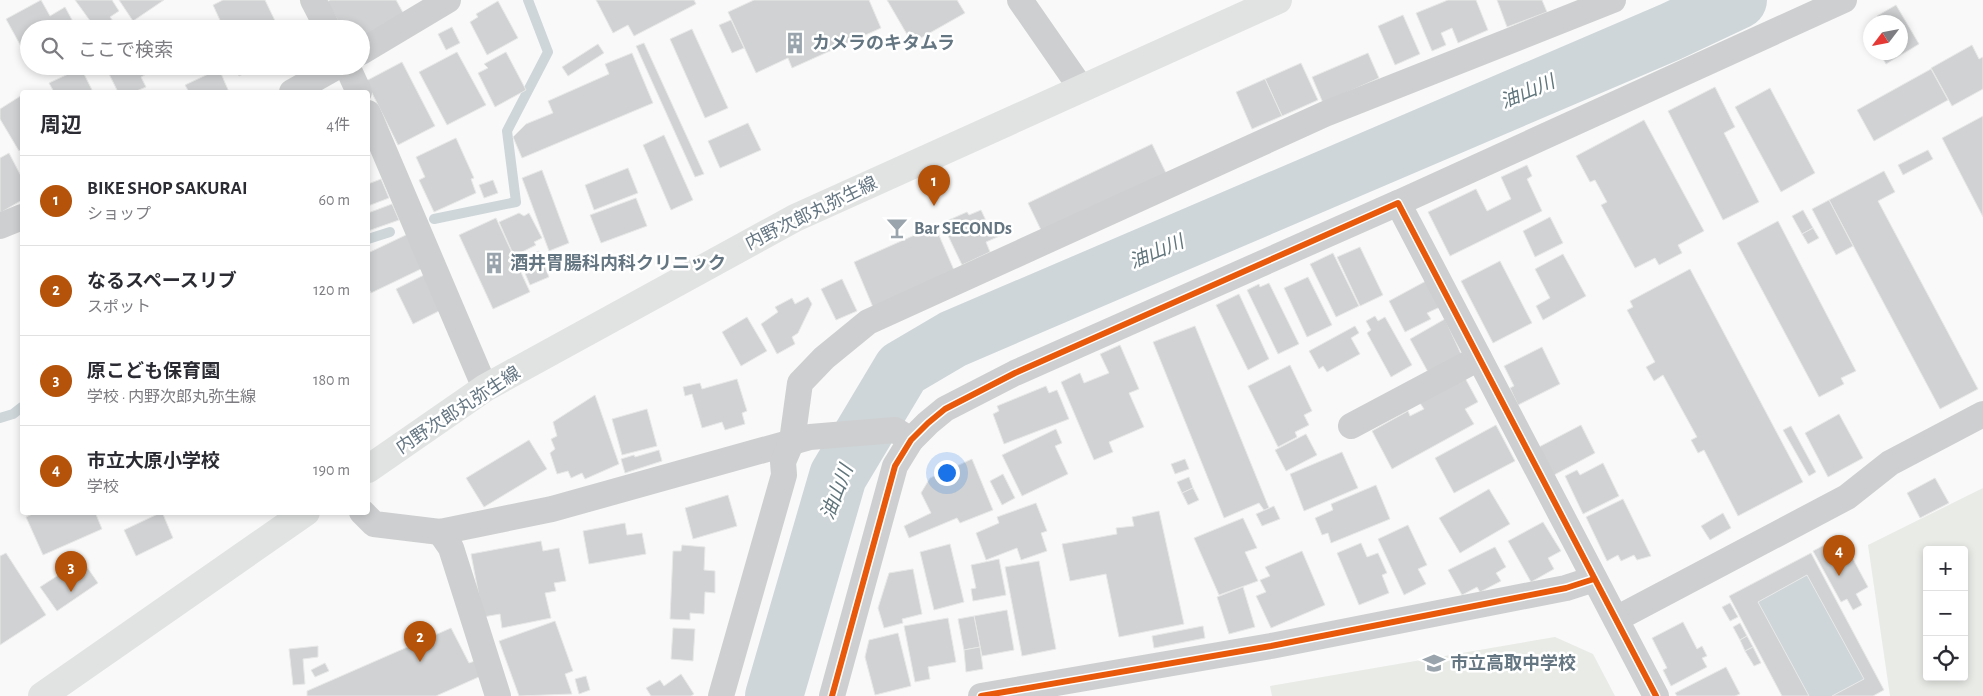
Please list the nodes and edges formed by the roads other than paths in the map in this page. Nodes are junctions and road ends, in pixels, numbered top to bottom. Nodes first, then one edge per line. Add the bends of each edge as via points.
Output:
1 (313, 0) edge
2 (448, 0) edge
3 (1020, 0) edge
4 (1278, 0) edge
5 (1613, 0) edge
6 (1844, 0) edge
7 (323, 20) edge
8 (370, 47) edge
9 (322, 75) edge
10 (351, 75) edge
11 (1081, 88) junction
12 (296, 90) edge
13 (358, 90) edge
14 (370, 118) edge
15 (1398, 203) junction
16 (20, 217) edge
17 (0, 226) edge
18 (1479, 358) junction
19 (485, 388) junction
20 (1983, 414) edge
21 (1351, 426) dead end
22 (903, 435) junction
23 (801, 439) junction
24 (370, 468) edge
25 (302, 515) edge
26 (365, 515) edge
27 (440, 532) junction
28 (1594, 579) junction
29 (1616, 619) junction
30 (42, 696) edge
31 (498, 696) edge
32 (721, 696) edge
33 (832, 696) edge
34 (982, 696) edge
35 (1656, 696) edge

1 - 7 street
2 - 8 street
3 - 11 street
4 - 11 main road, 内野次郎丸弥生線
5 - 23 street via 1325,114 868,322 824,358 800,383
6 - 15 street
9 - 12 street
10 - 13 street
11 - 19 main road, 内野次郎丸弥生線 via 795,218
14 - 19 street
15 - 18 street
15 - 22 street via 1015,373
16 - 17 street
18 - 21 street
18 - 28 street
19 - 24 main road, 内野次郎丸弥生線
20 - 29 street via 1890,463 1847,497
22 - 23 street
22 - 33 street
23 - 27 street via 552,509
23 - 32 street via 783,462 784,475
25 - 30 main road
26 - 27 street via 374,524
27 - 31 street via 451,548
28 - 29 street
28 - 34 street via 1566,588 1271,646
29 - 35 street

